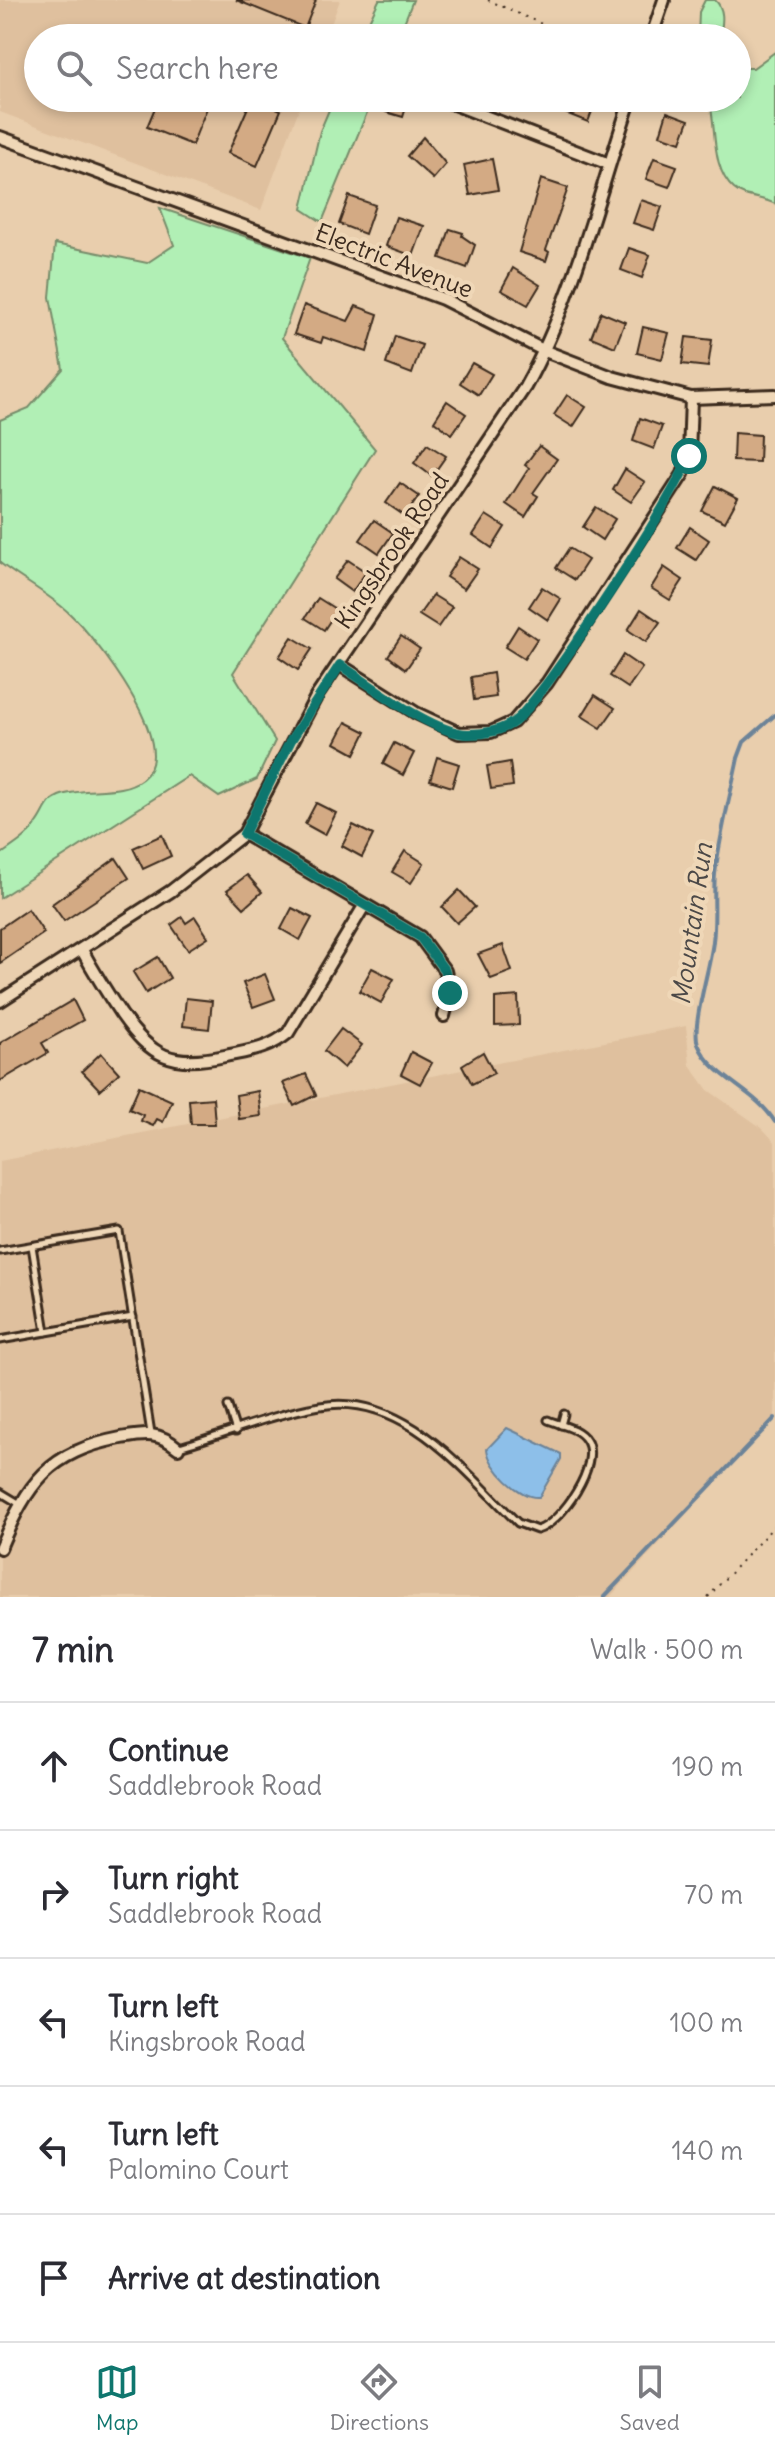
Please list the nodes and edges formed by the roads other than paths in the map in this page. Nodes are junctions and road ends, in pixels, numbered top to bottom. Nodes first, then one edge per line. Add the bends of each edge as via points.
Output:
1 (664, 0) edge
2 (656, 24) edge
3 (474, 112) edge
4 (626, 112) edge
5 (0, 137) edge
6 (609, 164) junction
7 (545, 351) junction
8 (775, 395) edge
9 (691, 398) junction
10 (340, 665) junction
11 (244, 834) junction
12 (364, 906) junction
13 (82, 950) junction
14 (0, 1001) edge
15 (444, 1016) dead end
16 (32, 1246) junction
17 (0, 1251) edge
18 (133, 1317) junction
19 (46, 1332) junction
20 (0, 1340) edge
21 (228, 1406) dead end
22 (564, 1414) dead end
23 (548, 1420) dead end
24 (561, 1425) junction
25 (236, 1431) junction
26 (151, 1433) junction
27 (178, 1448) joint
28 (0, 1492) edge
29 (20, 1504) junction
30 (0, 1548) edge

1 - 2 street
3 - 6 street
4 - 6 street, Kingsbrook Road
5 - 7 street, Electric Avenue via 443,299
6 - 7 street, Kingsbrook Road
7 - 9 street, Electric Avenue via 612,377
7 - 10 street, Kingsbrook Road
8 - 9 street, Electric Avenue
9 - 10 street via 689,456 683,474 547,683 513,722 491,732 459,733
10 - 11 street, Kingsbrook Road via 291,740
11 - 12 street
11 - 13 street, Kingsbrook Road
12 - 13 street via 288,1033 274,1045 200,1061 165,1057 145,1045
12 - 15 street via 399,923 434,951 450,993
13 - 14 street, Kingsbrook Road
16 - 17 lane
16 - 18 lane via 119,1231
16 - 19 lane
18 - 19 lane
18 - 26 lane
19 - 20 lane
21 - 25 lane
22 - 24 lane
23 - 24 lane
24 - 25 lane via 586,1438 592,1459 558,1517 537,1530 518,1523 413,1427 376,1411 343,1404 319,1406
25 - 27 lane
26 - 27 street
26 - 29 street via 97,1443 63,1457 41,1474
28 - 29 lane
29 - 30 street

